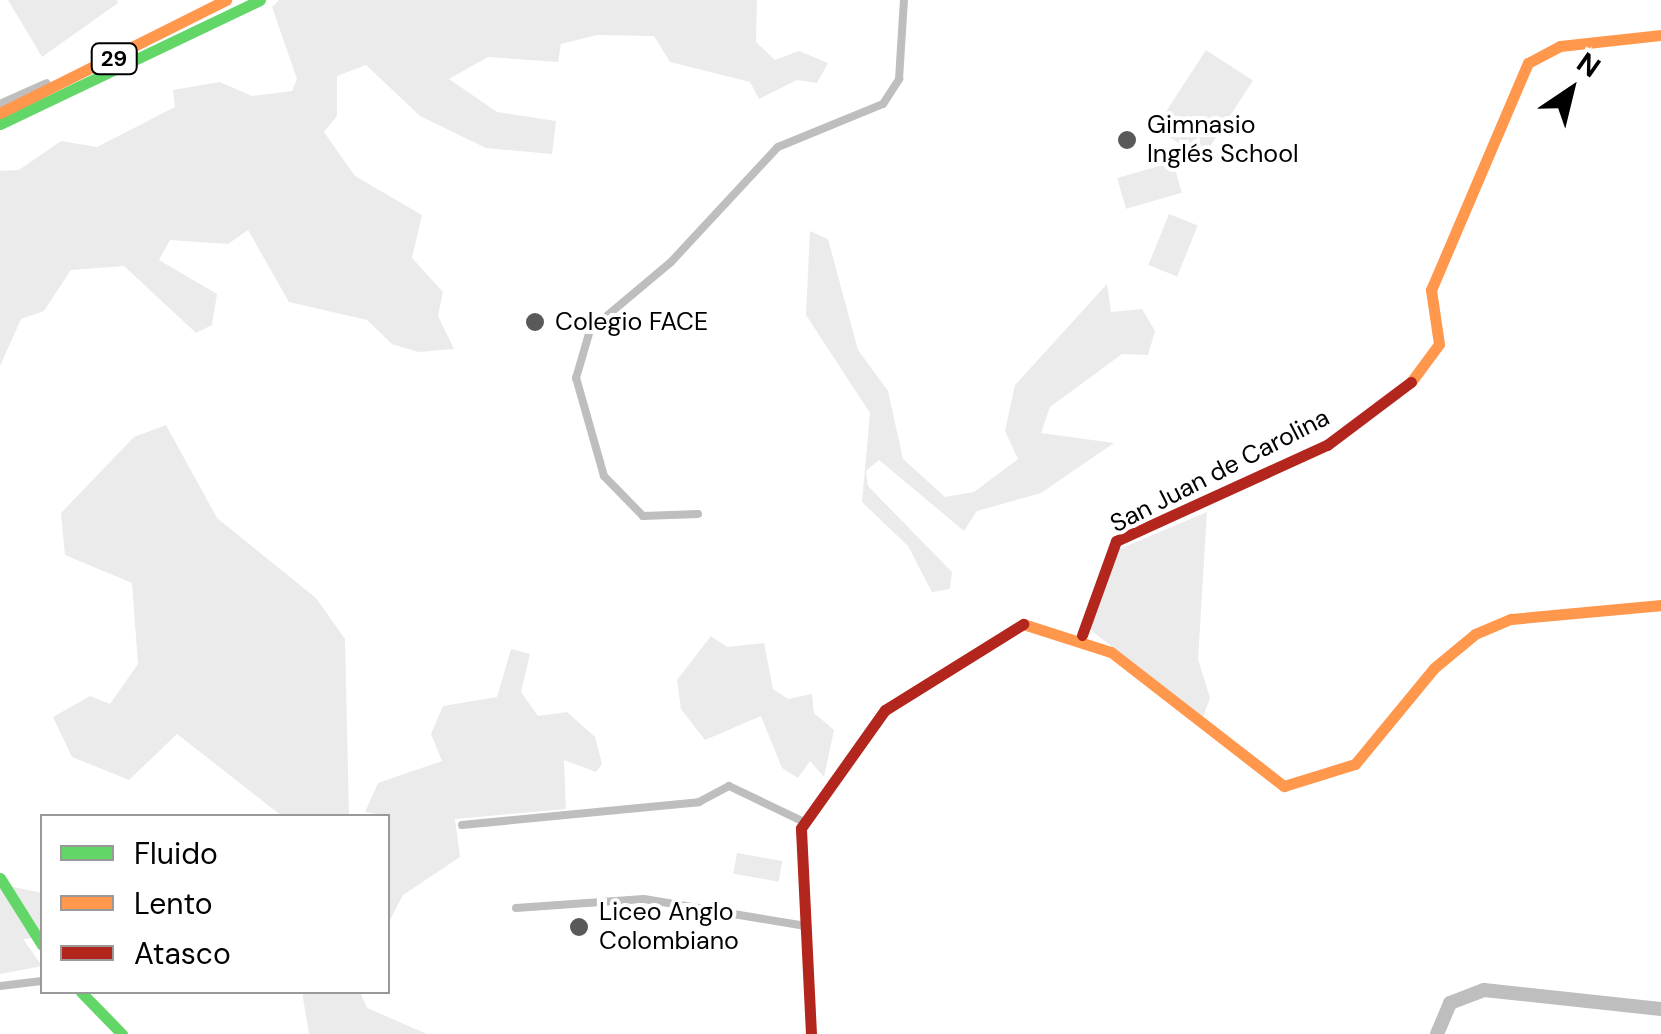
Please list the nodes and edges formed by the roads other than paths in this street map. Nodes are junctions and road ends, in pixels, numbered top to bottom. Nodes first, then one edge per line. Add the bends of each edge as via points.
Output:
1 (226, 0) edge
2 (260, 0) edge
3 (904, 0) edge
4 (1661, 36) edge
5 (81, 76) junction
6 (0, 104) edge
7 (0, 112) edge
8 (0, 124) edge
9 (698, 514) dead end
10 (1661, 605) edge
11 (1082, 636) junction
12 (804, 822) junction
13 (462, 825) dead end
14 (0, 878) edge
15 (516, 908) dead end
16 (806, 926) junction
17 (40, 941) edge
18 (40, 981) edge
19 (0, 986) edge
20 (83, 994) edge
21 (122, 1034) edge
22 (811, 1034) edge

1 - 5 main road, 29
2 - 8 main road, 29
3 - 9 street via 899,79 883,104 778,146 671,262 590,330 576,378 604,476 643,516
4 - 11 main road, San Juan de Carolina via 1551,48 1528,63 1432,290 1439,344 1430,368 1327,445 1116,541
5 - 6 street via 29,86
5 - 7 main road, 29
10 - 11 main road via 1512,618 1475,634 1434,668 1355,764 1284,786
11 - 12 main road via 1018,622 903,695
12 - 13 street via 729,786 699,802
12 - 16 main road via 797,848
14 - 17 main road
15 - 16 street via 644,899
16 - 22 main road
18 - 19 street
20 - 21 main road

